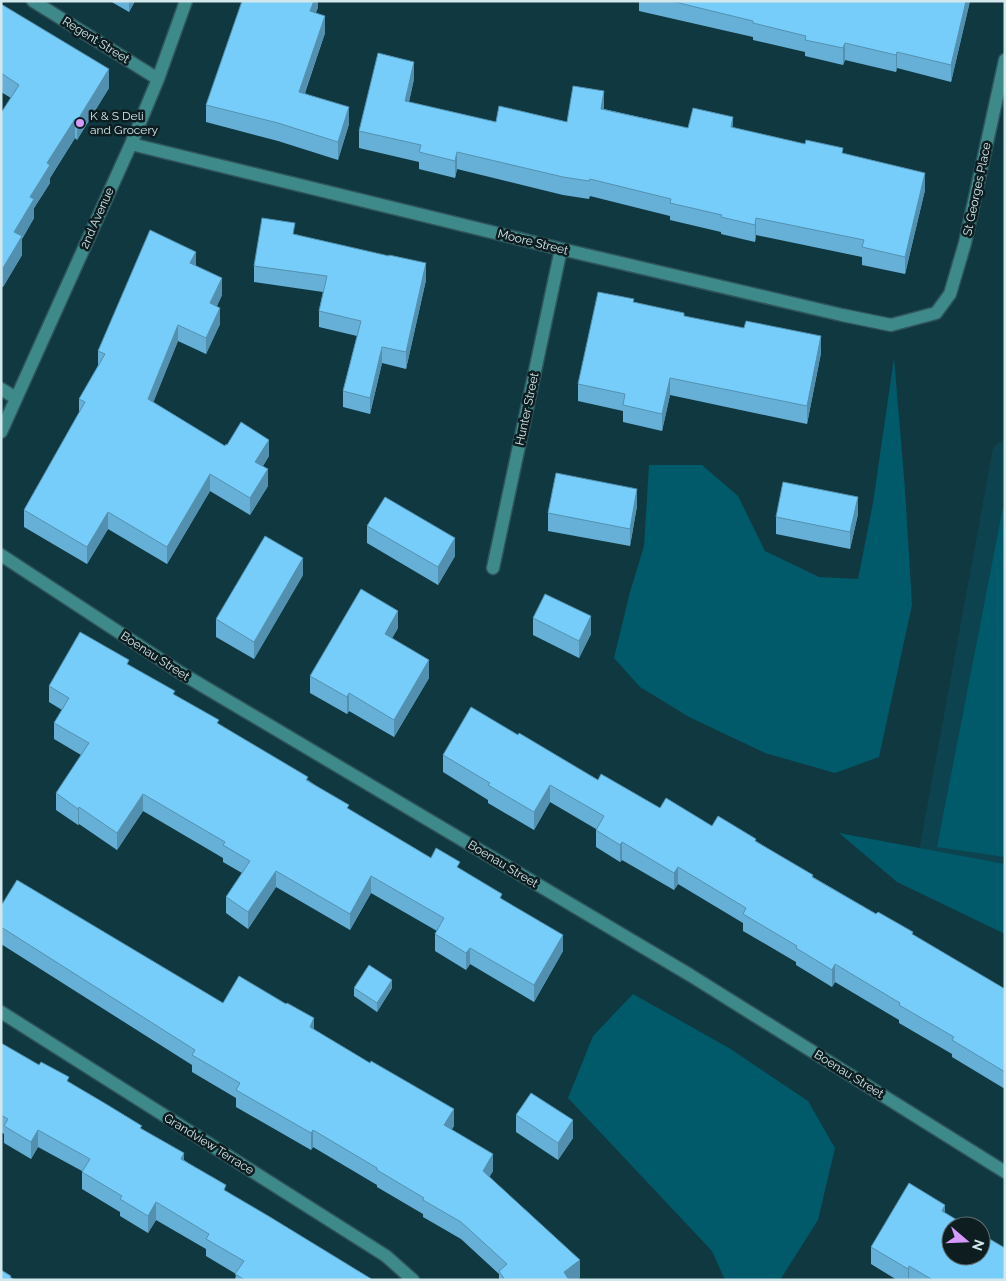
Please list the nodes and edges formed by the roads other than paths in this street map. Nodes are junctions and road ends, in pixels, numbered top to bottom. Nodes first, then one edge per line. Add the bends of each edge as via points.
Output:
1 (33, 1) edge
2 (186, 1) edge
3 (1005, 60) edge
4 (158, 79) junction
5 (131, 144) junction
6 (561, 249) junction
7 (936, 313) joint
8 (1, 389) edge
9 (16, 398) junction
10 (1, 432) edge
11 (1, 555) edge
12 (493, 568) dead end
13 (1, 1012) edge
14 (1005, 1172) edge
15 (413, 1280) edge

1 - 4 street, Regent Street
2 - 4 street, 2nd Avenue
3 - 7 street, St Georges Place via 965,243 950,294
4 - 5 street, 2nd Avenue
5 - 6 street, Moore Street
5 - 9 street, 2nd Avenue
6 - 7 street, Moore Street via 891,325
6 - 12 street, Hunter Street
8 - 9 street
9 - 10 street, 2nd Avenue
11 - 14 street, Boenau Street via 181,673 690,975
13 - 15 street, Grandview Terrace via 386,1256

